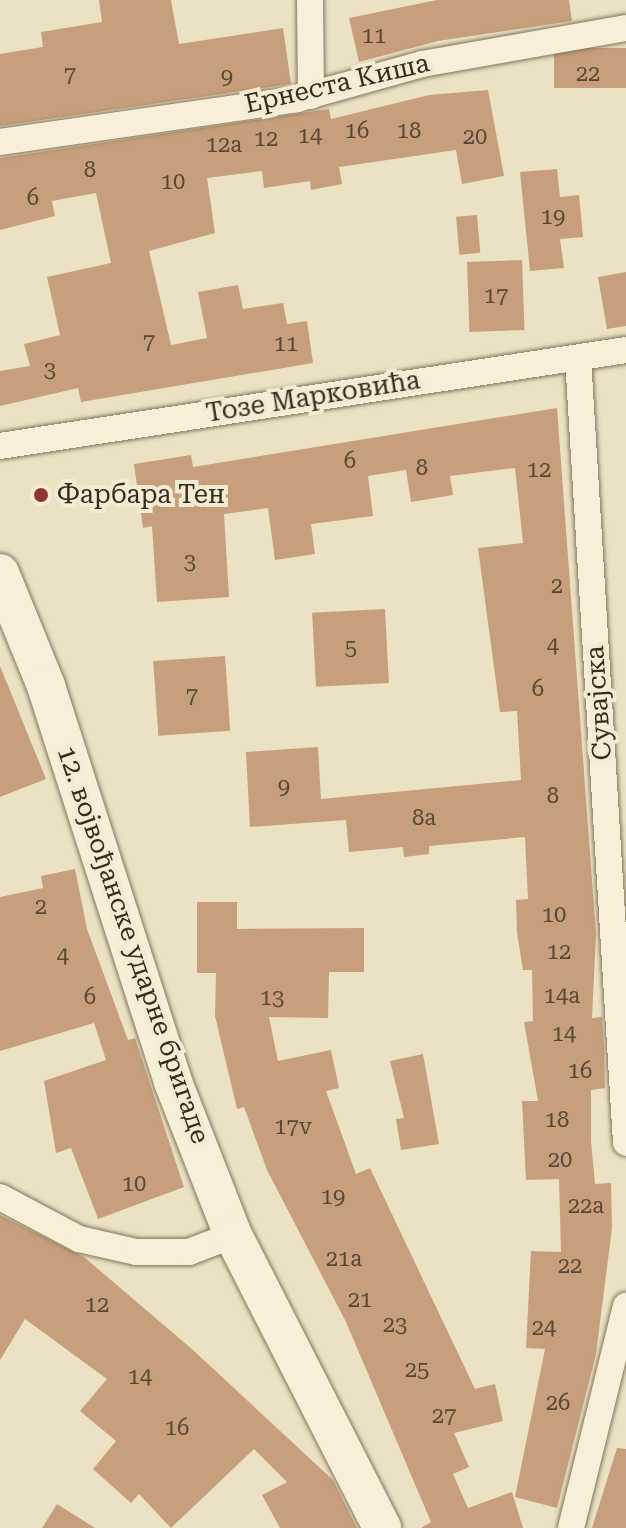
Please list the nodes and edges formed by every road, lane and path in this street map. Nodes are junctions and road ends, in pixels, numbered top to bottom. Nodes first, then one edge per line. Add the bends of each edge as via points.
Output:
1 (310, 0) edge
2 (626, 28) edge
3 (311, 96) junction
4 (0, 142) edge
5 (626, 350) edge
6 (578, 358) junction
7 (0, 446) edge
8 (0, 573) edge
9 (626, 1143) edge
10 (0, 1197) edge
11 (233, 1235) junction
12 (626, 1306) edge
13 (382, 1528) edge
14 (571, 1528) edge

1 - 3 street
2 - 3 street, Ернеста Киша via 422,64
3 - 4 street, Ернеста Киша
5 - 6 street, Тозе Марковића
6 - 7 street, Тозе Марковића
6 - 9 street, Сувајска
8 - 11 main road, 12. војвођанске ударне бригаде via 46,686 173,1082
10 - 11 street via 79,1239 136,1252 189,1252
11 - 13 main road, 12. војвођанске ударне бригаде
12 - 14 street

